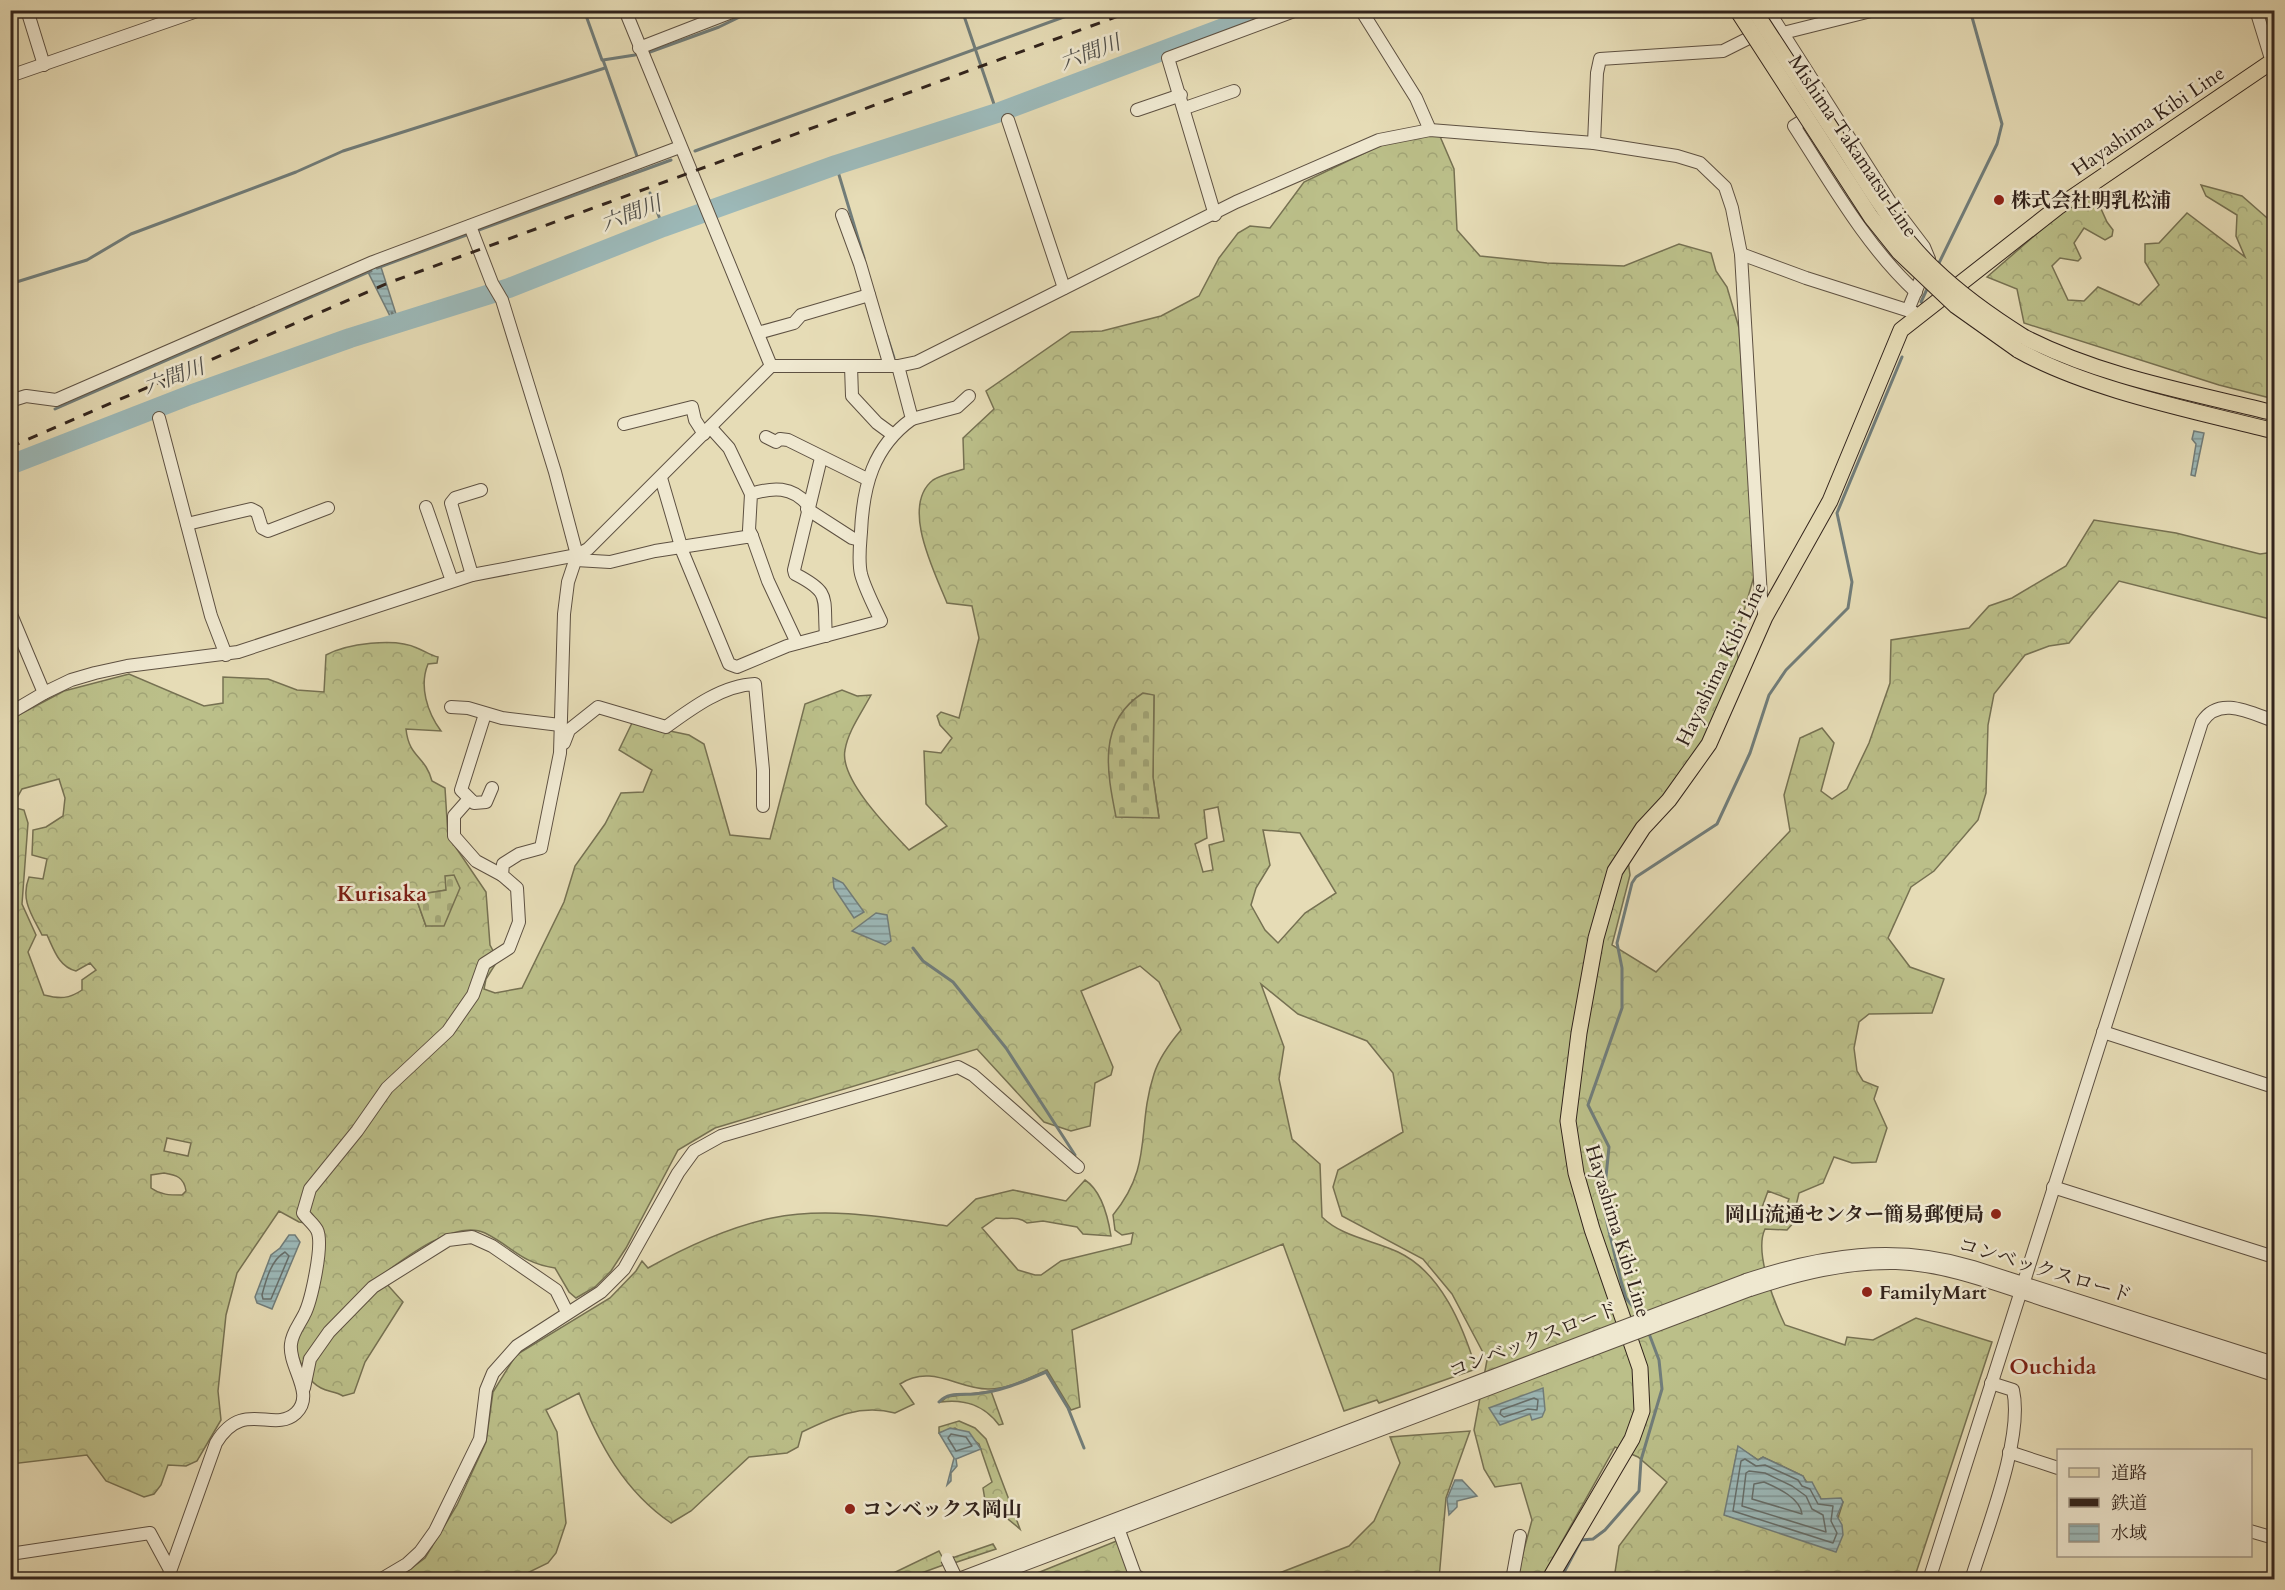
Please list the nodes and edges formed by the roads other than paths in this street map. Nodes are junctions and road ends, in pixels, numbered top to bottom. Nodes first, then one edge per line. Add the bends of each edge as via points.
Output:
1 (27, 10) edge
2 (200, 10) edge
3 (625, 10) edge
4 (737, 10) edge
5 (1297, 10) edge
6 (1360, 10) edge
7 (1737, 10) edge
8 (1754, 10) edge
9 (1768, 10) edge
10 (1875, 10) edge
11 (2256, 10) edge
12 (1783, 33) junction
13 (639, 48) junction
14 (2273, 61) edge
15 (44, 66) junction
16 (10, 76) edge
17 (1234, 91) dead end
18 (1181, 95) junction
19 (1829, 105) junction
20 (1185, 108) junction
21 (1137, 110) dead end
22 (1008, 120) dead end
23 (1430, 130) junction
24 (1594, 143) junction
25 (680, 147) junction
26 (1215, 214) junction
27 (842, 215) dead end
28 (472, 231) junction
29 (1741, 254) junction
30 (1064, 288) junction
31 (1916, 292) junction
32 (869, 295) junction
33 (1914, 312) junction
34 (758, 333) junction
35 (2021, 344) junction
36 (771, 366) junction
37 (851, 366) junction
38 (894, 366) junction
39 (969, 396) dead end
40 (10, 401) edge
41 (2274, 413) edge
42 (159, 418) dead end
43 (912, 419) junction
44 (624, 424) dead end
45 (707, 431) junction
46 (2274, 431) edge
47 (892, 434) junction
48 (766, 437) dead end
49 (821, 458) junction
50 (661, 478) junction
51 (867, 479) junction
52 (481, 490) dead end
53 (752, 494) junction
54 (426, 507) dead end
55 (808, 507) junction
56 (327, 508) dead end
57 (187, 524) junction
58 (752, 536) junction
59 (860, 540) junction
60 (681, 546) junction
61 (576, 557) junction
62 (472, 575) junction
63 (452, 581) junction
64 (10, 612) edge
65 (1765, 618) junction
66 (826, 636) junction
67 (797, 643) junction
68 (226, 655) junction
69 (729, 664) junction
70 (739, 684) junction
71 (44, 693) junction
72 (451, 707) dead end
73 (10, 713) edge
74 (485, 714) junction
75 (2274, 721) edge
76 (561, 725) junction
77 (560, 753) junction
78 (492, 788) dead end
79 (469, 799) junction
80 (763, 806) dead end
81 (502, 875) junction
82 (2103, 1032) junction
83 (2274, 1087) edge
84 (1078, 1167) dead end
85 (2053, 1187) junction
86 (2274, 1257) edge
87 (2021, 1287) junction
88 (569, 1311) junction
89 (1542, 1363) junction
90 (2274, 1363) edge
91 (2274, 1375) edge
92 (1991, 1383) junction
93 (304, 1389) junction
94 (2009, 1452) junction
95 (2057, 1468) edge
96 (1118, 1528) junction
97 (2252, 1532) edge
98 (1520, 1536) dead end
99 (2274, 1538) edge
100 (10, 1554) edge
101 (947, 1559) dead end
102 (169, 1575) edge
103 (380, 1580) edge
104 (957, 1580) edge
105 (983, 1580) edge
106 (1143, 1580) edge
107 (1512, 1580) edge
108 (1549, 1580) edge
109 (1929, 1580) edge
110 (1971, 1580) edge

1 - 15 street
2 - 15 street
3 - 13 street
4 - 13 street
5 - 18 street via 1168,58
6 - 23 street via 1416,98
7 - 35 main road, Mishima Takamatsu Line, bridge via 1870,217 1899,252 1956,306
8 - 35 main road, Mishima Takamatsu Line, bridge via 1883,209 1910,243 1933,268
9 - 12 street
10 - 12 street
11 - 14 street
12 - 19 street
12 - 24 street via 1755,35 1723,51 1600,59
13 - 25 street
14 - 33 main road, Hayashima Kibi Line via 2058,207 1961,285
15 - 16 street
17 - 20 street
18 - 20 street
18 - 21 street
19 - 31 street via 1892,205 1924,247 1929,259
19 - 31 street via 1794,126 1871,242 1893,271
20 - 26 street
22 - 30 street
23 - 24 street
23 - 26 street via 1379,140
24 - 29 street via 1700,163 1725,187
25 - 28 street
25 - 34 street
26 - 30 street
27 - 32 street
28 - 40 street via 325,281 56,400 27,396
28 - 61 street via 502,300 555,472
29 - 33 street
29 - 65 street
30 - 38 street via 917,362
31 - 33 street
32 - 34 street via 801,315 794,323
32 - 38 street
33 - 65 main road, Hayashima Kibi Line via 1894,341 1830,501
34 - 36 street
35 - 41 main road, Mishima Takamatsu Line via 2116,374
35 - 46 main road, Mishima Takamatsu Line via 2051,366
36 - 37 street
36 - 45 street
37 - 38 street
37 - 47 street via 852,396
38 - 43 street
39 - 43 street via 957,406
42 - 57 street
43 - 47 street
44 - 45 street via 692,406 694,420
45 - 50 street
45 - 53 street via 729,448
47 - 51 street via 878,453
48 - 49 street via 776,442 788,440
49 - 51 street
49 - 55 street
50 - 60 street
50 - 61 street
51 - 59 street
52 - 62 street via 454,498 451,503
53 - 55 street via 778,488 796,493
53 - 58 street
54 - 63 street
55 - 59 street
55 - 66 street via 794,570 823,593
56 - 57 street via 268,531 250,509
57 - 68 street via 211,616
58 - 60 street
58 - 67 street
59 - 66 street via 861,573 881,621
60 - 61 street via 610,562
60 - 69 street
61 - 62 street
61 - 76 street via 564,614
62 - 63 street
63 - 68 street
64 - 71 street
65 - 108 main road, Hayashima Kibi Line via 1709,744 1669,800 1633,841 1615,871 1596,938 1570,1092 1569,1144 1612,1294 1640,1368 1642,1411 1632,1439
66 - 67 street
67 - 69 street via 737,667
68 - 71 street via 127,666 71,680
69 - 70 street
70 - 77 street via 666,726 598,707 569,730
70 - 80 street via 755,684
71 - 73 street
72 - 74 street
74 - 76 street
74 - 79 street via 461,790
75 - 82 street via 2222,707 2213,709 2202,722
76 - 77 street
77 - 81 street via 541,848 506,860
78 - 79 street via 486,802 474,803
79 - 81 street via 454,816 454,836 476,861
81 - 93 street via 517,888 519,922 509,948 484,964 473,995 448,1031 387,1088 304,1202 303,1213 317,1229 320,1249 308,1304 291,1344 294,1368
82 - 83 street
82 - 85 street
84 - 88 street via 973,1075 964,1068 953,1067 721,1136 701,1147 678,1173 624,1269 601,1292
85 - 86 street
85 - 87 street
87 - 89 street, コンベックスロード, bridge via 1959,1262 1887,1253 1820,1259 1787,1266 1748,1285
87 - 90 street, コンベックスロード
87 - 91 street, コンベックスロード
87 - 92 street
88 - 93 street via 556,1290 492,1246 472,1237 448,1240 373,1287 329,1332 310,1359
88 - 103 street via 517,1346 493,1373 486,1390 480,1439 435,1531 420,1552
89 - 96 street, コンベックスロード
89 - 104 street, コンベックスロード
92 - 94 street via 2013,1390
92 - 109 street
93 - 102 street via 300,1408 288,1418 236,1421 224,1430
94 - 95 street
94 - 110 street
96 - 105 street, コンベックスロード
96 - 106 street via 1135,1575
97 - 99 street
98 - 107 street
100 - 102 street via 150,1533
101 - 104 street, bridge

